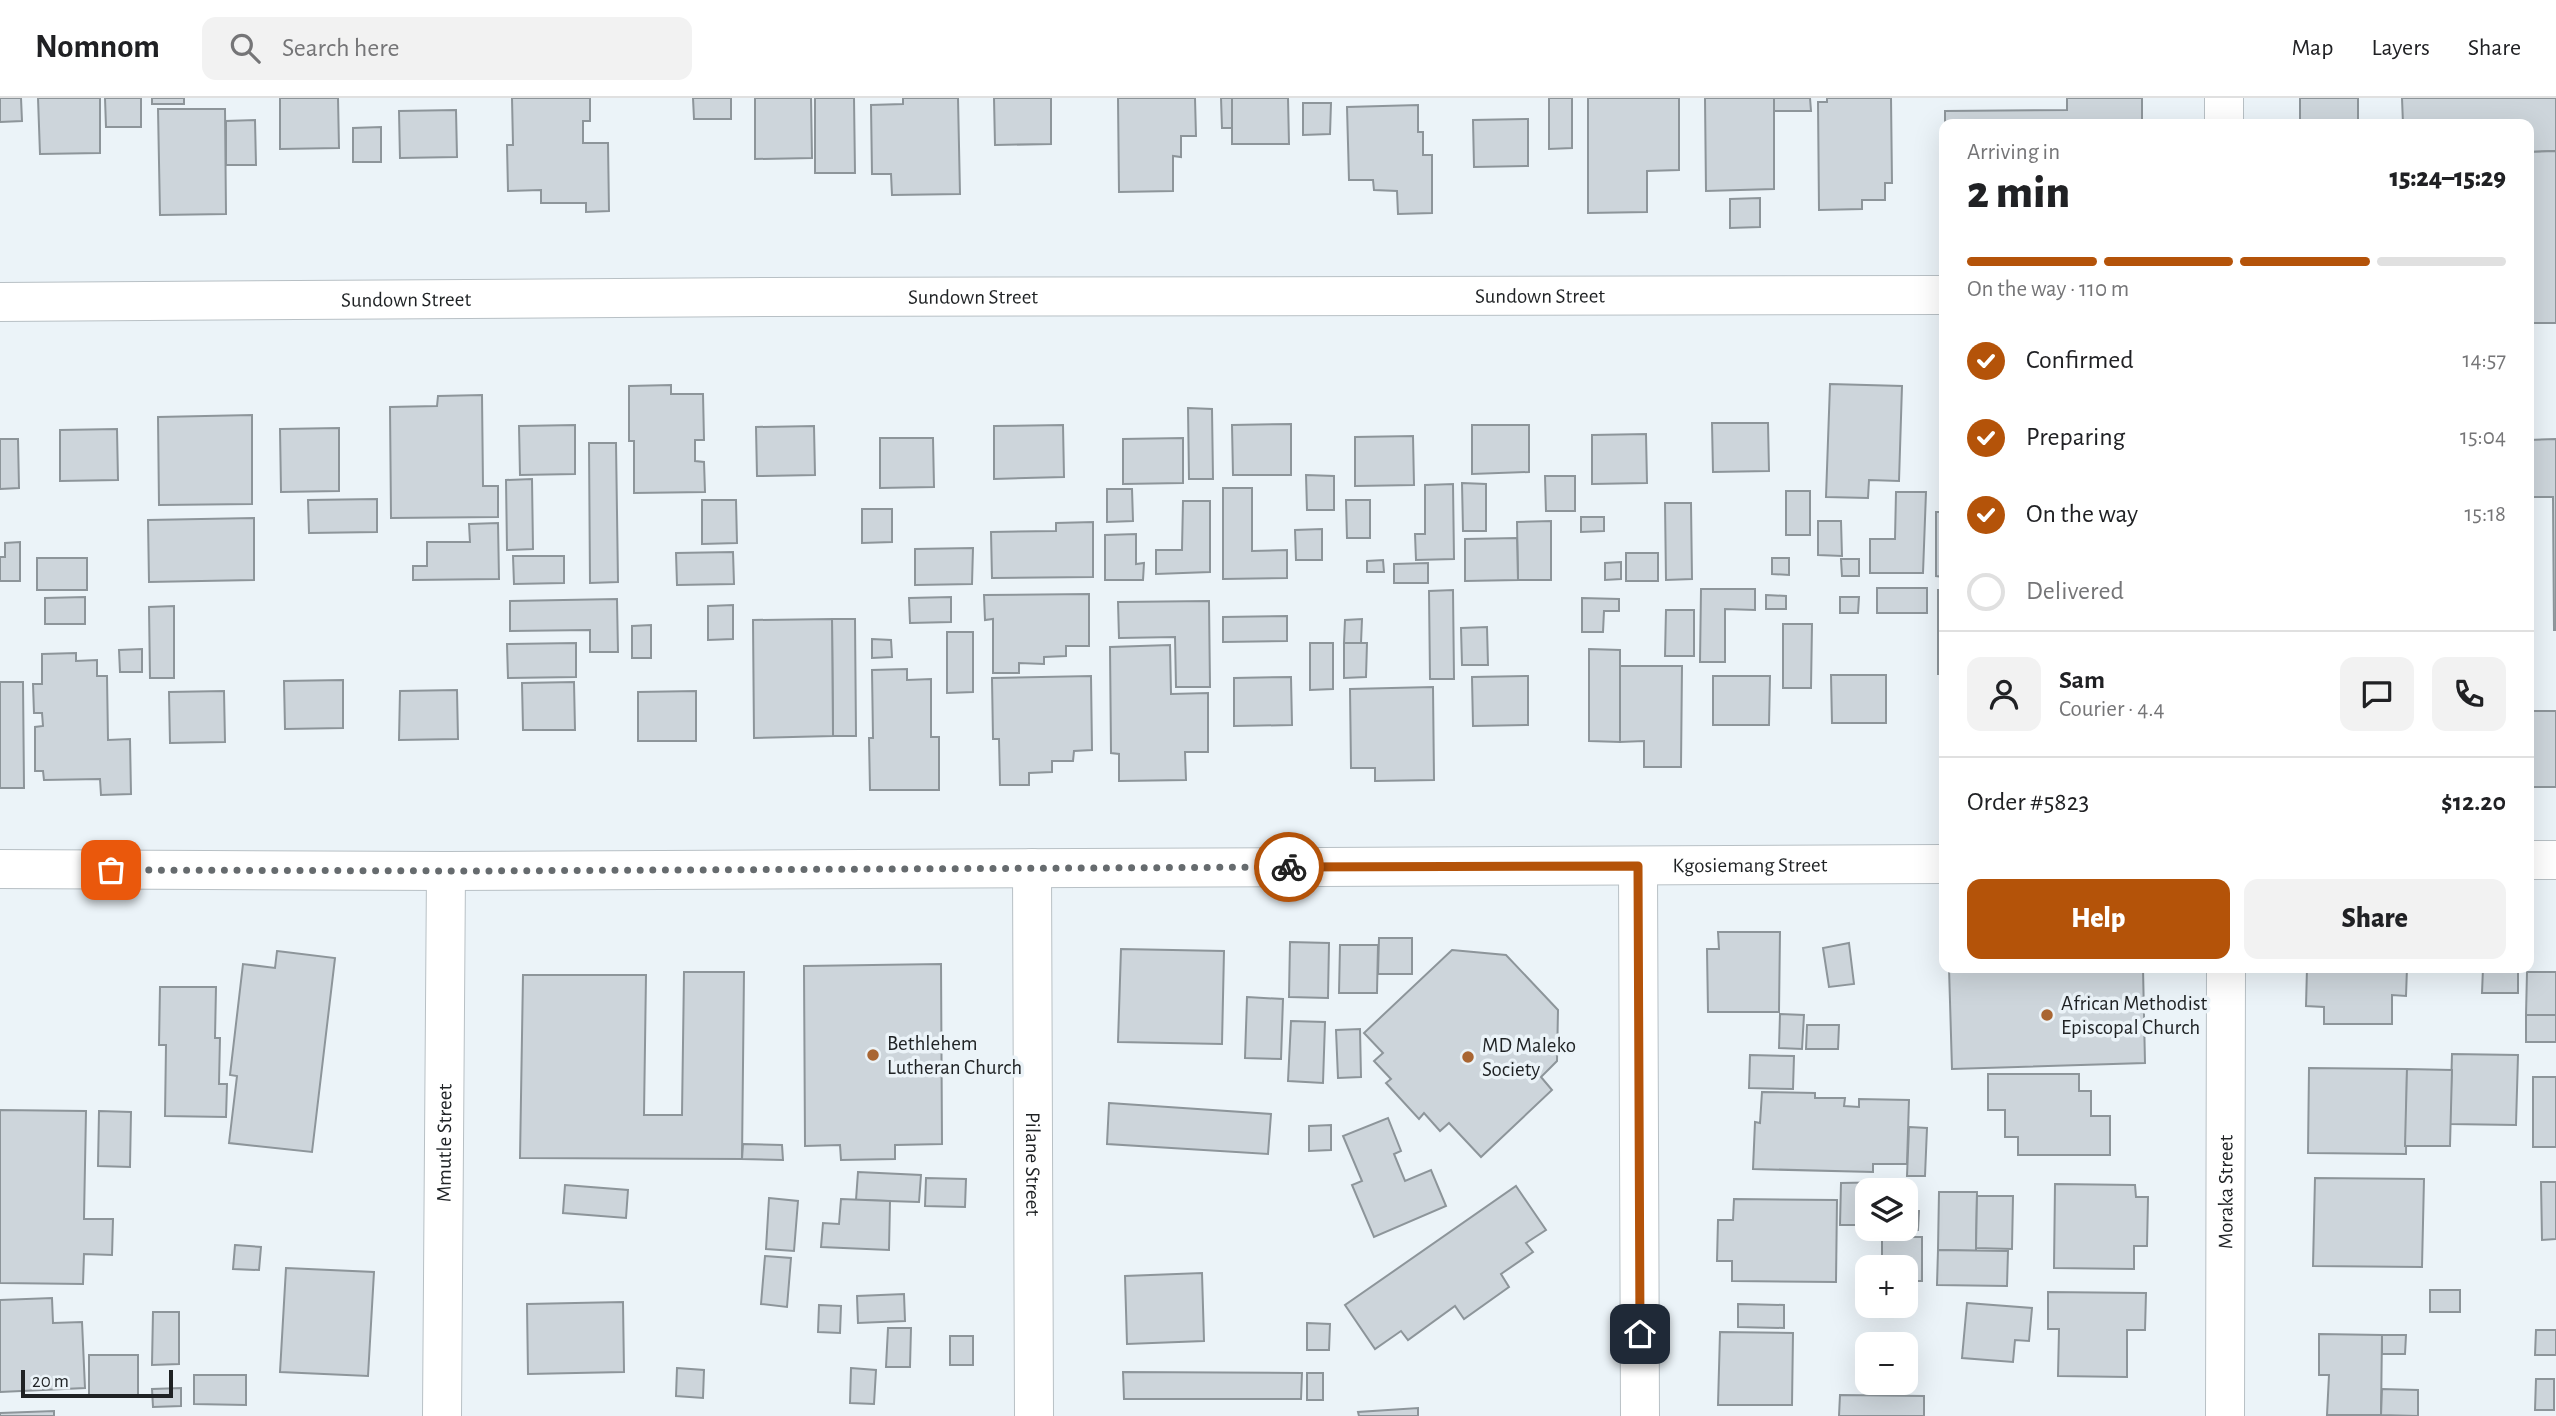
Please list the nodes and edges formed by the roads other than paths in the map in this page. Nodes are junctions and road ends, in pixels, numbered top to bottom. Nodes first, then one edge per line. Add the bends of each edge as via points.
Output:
1 (2224, 98) edge
2 (2224, 119) edge
3 (1939, 295) edge
4 (0, 302) edge
5 (2534, 860) edge
6 (2556, 860) edge
7 (1939, 864) edge
8 (1638, 866) junction
9 (1032, 868) junction
10 (0, 869) edge
11 (446, 871) junction
12 (2226, 973) edge
13 (442, 1416) edge
14 (1034, 1416) edge
15 (1640, 1416) edge
16 (2225, 1416) edge

1 - 2 street
3 - 4 street, Sundown Street
5 - 6 street
7 - 8 street, Kgosiemang Street
8 - 9 street, Kgosiemang Street
8 - 15 street
9 - 11 street, Kgosiemang Street
9 - 14 street, Pilane Street
10 - 11 street, Kgosiemang Street
11 - 13 street, Mmutle Street
12 - 16 street, Moraka Street

